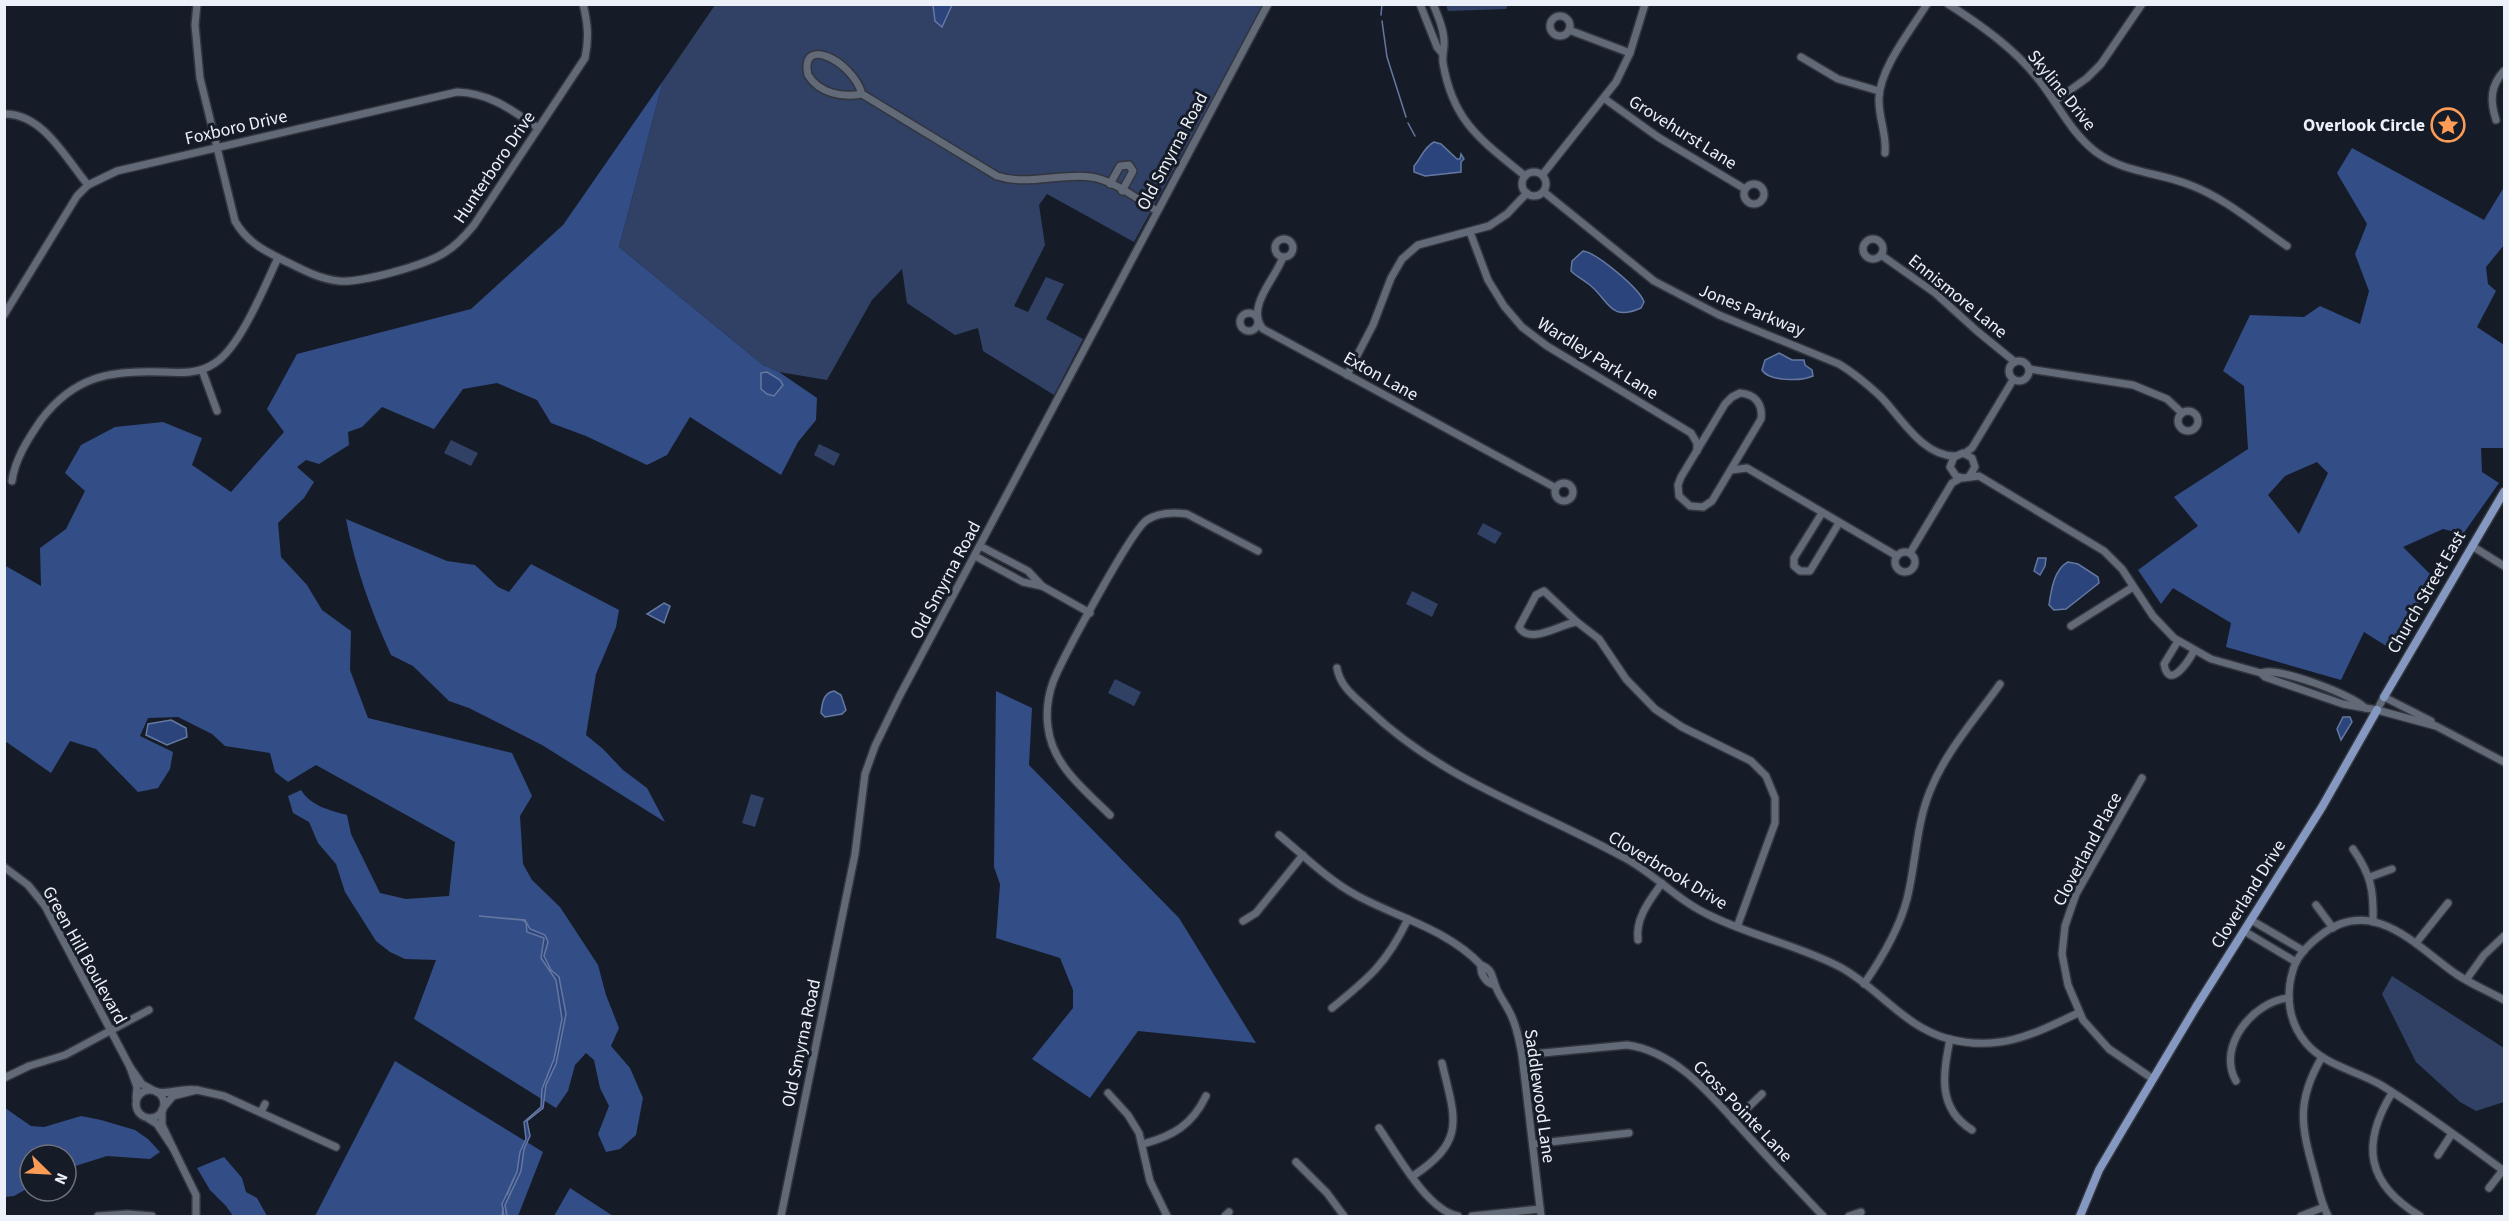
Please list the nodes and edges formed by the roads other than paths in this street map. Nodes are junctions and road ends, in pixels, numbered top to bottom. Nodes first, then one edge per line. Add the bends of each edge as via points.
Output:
1 (197, 4) edge
2 (584, 4) edge
3 (1268, 4) edge
4 (1420, 4) edge
5 (1433, 4) edge
6 (1645, 4) edge
7 (1927, 4) edge
8 (1948, 4) edge
9 (2142, 4) edge
10 (1569, 30) dead end
11 (1442, 53) junction
12 (1630, 53) junction
13 (1801, 57) dead end
14 (2505, 71) edge
15 (1879, 91) junction
16 (862, 94) junction
17 (1605, 99) junction
18 (2055, 101) junction
19 (4, 114) edge
20 (2496, 120) dead end
21 (538, 128) junction
22 (215, 147) junction
23 (1885, 153) dead end
24 (1543, 174) junction
25 (1525, 176) junction
26 (88, 184) junction
27 (1110, 184) junction
28 (1745, 189) dead end
29 (1122, 191) junction
30 (1544, 192) junction
31 (1527, 193) junction
32 (1157, 211) junction
33 (1470, 232) junction
34 (2287, 246) dead end
35 (1881, 255) dead end
36 (1283, 257) dead end
37 (279, 258) junction
38 (4, 315) edge
39 (2015, 362) junction
40 (2028, 369) junction
41 (202, 370) junction
42 (1347, 375) junction
43 (2013, 380) junction
44 (217, 411) dead end
45 (2182, 413) dead end
46 (1710, 430) junction
47 (1691, 433) junction
48 (1697, 451) junction
49 (1743, 452) junction
50 (1946, 456) junction
51 (1955, 456) junction
52 (1969, 456) junction
53 (1951, 463) junction
54 (1975, 467) junction
55 (1747, 468) junction
56 (1731, 470) junction
57 (1953, 473) junction
58 (1970, 475) junction
59 (1979, 476) junction
60 (1961, 478) junction
61 (12, 481) dead end
62 (1952, 483) junction
63 (1556, 488) dead end
64 (2505, 492) edge
65 (1822, 513) junction
66 (1839, 523) junction
67 (980, 546) junction
68 (2472, 546) junction
69 (1258, 552) dead end
70 (1910, 553) junction
71 (975, 556) junction
72 (1897, 556) junction
73 (2505, 566) edge
74 (1042, 586) junction
75 (2133, 587) junction
76 (1090, 613) junction
77 (1577, 622) junction
78 (2071, 626) dead end
79 (2178, 641) junction
80 (2194, 651) junction
81 (1337, 668) dead end
82 (2261, 673) junction
83 (2000, 684) dead end
84 (2384, 697) junction
85 (2365, 708) junction
86 (2377, 710) junction
87 (2443, 730) junction
88 (2505, 762) edge
89 (2142, 778) dead end
90 (1110, 815) dead end
91 (1279, 835) dead end
92 (2353, 849) dead end
93 (1303, 855) junction
94 (4, 867) edge
95 (2392, 868) dead end
96 (2370, 877) junction
97 (1662, 883) junction
98 (2448, 903) dead end
99 (2316, 905) dead end
100 (1408, 919) junction
101 (2251, 920) junction
102 (1243, 921) dead end
103 (2373, 922) junction
104 (1737, 927) junction
105 (2333, 928) junction
106 (2244, 932) junction
107 (2505, 936) edge
108 (1638, 940) dead end
109 (2416, 943) junction
110 (2300, 956) junction
111 (2466, 980) junction
112 (1864, 984) junction
113 (2289, 998) junction
114 (2505, 1000) edge
115 (1332, 1008) dead end
116 (149, 1010) dead end
117 (2078, 1013) junction
118 (111, 1031) junction
119 (1950, 1039) junction
120 (1522, 1055) junction
121 (2322, 1057) junction
122 (1442, 1063) dead end
123 (130, 1067) junction
124 (4, 1078) edge
125 (2152, 1079) junction
126 (2236, 1081) dead end
127 (197, 1090) junction
128 (154, 1091) junction
129 (1108, 1093) dead end
130 (2392, 1093) junction
131 (1762, 1094) dead end
132 (1206, 1096) dead end
133 (136, 1101) junction
134 (265, 1104) dead end
135 (163, 1109) junction
136 (261, 1113) junction
137 (146, 1118) junction
138 (1734, 1121) junction
139 (1379, 1128) dead end
140 (1972, 1130) dead end
141 (1629, 1133) dead end
142 (2451, 1135) junction
143 (1143, 1144) junction
144 (1533, 1144) junction
145 (336, 1147) dead end
146 (172, 1148) junction
147 (2438, 1155) dead end
148 (1296, 1162) dead end
149 (2504, 1171) edge
150 (1413, 1176) junction
151 (2489, 1188) dead end
152 (2324, 1207) junction
153 (1861, 1212) dead end
154 (1540, 1213) edge
155 (98, 1216) edge
156 (152, 1216) edge
157 (196, 1216) edge
158 (781, 1216) edge
159 (1167, 1216) edge
160 (1344, 1216) edge
161 (1458, 1216) edge
162 (1472, 1216) edge
163 (1823, 1216) edge
164 (1849, 1216) edge
165 (2080, 1216) edge
166 (2301, 1216) edge
167 (2328, 1216) edge
168 (2420, 1216) edge

1 - 22 street, Hunterboro Drive via 196,51
2 - 21 street, Hunterboro Drive via 588,25 585,58
3 - 32 street, Old Smyrna Road
4 - 11 street
5 - 11 street via 1442,33
6 - 12 street
7 - 15 street via 1888,67
8 - 18 street, Skyline Drive via 2016,56
9 - 18 street via 2097,69
10 - 12 street
11 - 25 street via 1450,94 1462,117 1477,136
12 - 17 street
13 - 15 street via 1838,79
14 - 20 street via 2493,90
15 - 23 street
16 - 16 street via 838,95 820,87 807,75 808,62 821,54 838,61 855,77
16 - 27 street via 926,129 987,171 1008,179 1090,177
17 - 24 street
17 - 28 street, Grovehurst Lane via 1658,137
18 - 34 street, Skyline Drive via 2075,132 2104,157 2133,170 2201,189
19 - 26 street via 37,125
21 - 22 street, Foxboro Drive via 486,96 457,92
21 - 37 street, Hunterboro Drive via 474,225 461,240 431,261 342,281 324,279
22 - 26 street, Foxboro Drive via 124,169
22 - 37 street, Hunterboro Drive via 235,221 249,241
24 - 25 street via 1535,171
24 - 30 street via 1547,182
25 - 31 street via 1522,184
26 - 38 street, Foxboro Drive via 68,209
27 - 29 street
27 - 29 street via 1120,166 1129,165 1133,171
29 - 32 street
30 - 31 street via 1536,196
30 - 50 street, Jones Parkway via 1662,286 1711,312 1821,355 1854,373 1917,438
31 - 33 street via 1497,221
32 - 67 street, Old Smyrna Road
33 - 42 street via 1418,245 1402,259
33 - 47 street, Wardley Park Lane via 1488,280 1522,327
35 - 39 street, Ennismore Lane via 1935,293
36 - 42 street, Exton Lane via 1258,306 1257,320 1264,330
37 - 41 street via 228,351
39 - 40 street via 2024,362
39 - 43 street via 2009,370
40 - 43 street via 2025,379
40 - 45 street via 2133,384 2167,399
41 - 44 street
41 - 61 street via 115,372 77,386 51,407 36,427 14,465
42 - 63 street, Exton Lane
43 - 52 street
46 - 47 street
46 - 48 street
46 - 49 street via 1732,397 1740,393 1754,397 1762,415
47 - 48 street
48 - 56 street via 1678,485 1680,498 1688,505 1697,508 1710,503
49 - 55 street
49 - 56 street
50 - 51 street
50 - 53 street, Jones Parkway
51 - 52 street
51 - 53 street
52 - 54 street
53 - 57 street
54 - 58 street
54 - 59 street
55 - 56 street
55 - 65 street
57 - 60 street
57 - 62 street
58 - 59 street
58 - 60 street
59 - 75 street via 2095,545 2117,563
60 - 62 street
62 - 70 street
64 - 68 main road, Church Street East
65 - 66 street
65 - 66 street via 1794,558 1794,566 1800,571 1810,571
66 - 72 street
67 - 71 street, Old Smyrna Road
67 - 74 street via 1028,571
68 - 73 street
68 - 84 main road, Church Street East
69 - 76 street via 1187,514 1155,516 1134,534
70 - 72 street
70 - 72 street via 1916,562 1908,572 1898,569
71 - 74 street via 1023,582
71 - 158 street, Old Smyrna Road via 868,763 858,840
74 - 76 street
75 - 78 street
75 - 79 street via 2153,616
76 - 90 street via 1054,679 1048,703 1048,730 1065,768
77 - 77 street via 1542,591 1536,595 1520,629 1538,633
77 - 104 street via 1599,639 1646,702 1682,727 1751,761 1771,786 1776,802 1774,826
79 - 80 street
79 - 80 street via 2164,661 2167,672 2178,673
80 - 82 street
81 - 97 street, Cloverbrook Drive via 1341,684 1426,757 1483,790 1623,856
82 - 85 street via 2313,694
82 - 85 street via 2271,672 2328,687 2360,701
83 - 112 street via 1935,781 1922,814 1904,911
84 - 86 street, Church Street East
84 - 87 street
85 - 86 street
86 - 87 street
86 - 101 main road, Cloverland Drive via 2326,801
87 - 88 street
89 - 117 street, Cloverland Place via 2078,889 2066,923 2063,963
91 - 93 street, Saddlewood Lane
92 - 96 street
93 - 100 street, Saddlewood Lane via 1354,894
93 - 102 street via 1256,913
94 - 118 street, Green Hill Boulevard via 28,885 45,906
95 - 96 street
96 - 103 street
97 - 104 street, Cloverbrook Drive via 1702,912
97 - 108 street via 1640,919
98 - 109 street
99 - 105 street
100 - 115 street via 1379,968
100 - 120 street, Saddlewood Lane via 1457,943 1491,972 1512,1017
101 - 106 main road, Cloverland Drive
101 - 110 street
103 - 105 street
103 - 109 street via 2394,928
104 - 112 street, Cloverbrook Drive via 1825,960
105 - 110 street
106 - 110 street
106 - 125 main road, Cloverland Drive
107 - 111 street via 2484,955
109 - 111 street
110 - 113 street via 2290,981
111 - 114 street
112 - 119 street, Cloverbrook Drive via 1912,1023
113 - 121 street via 2296,1027
113 - 126 street via 2267,1004 2248,1019 2233,1047 2231,1071
116 - 118 street
117 - 119 street, Cloverbrook Drive via 2019,1039 1982,1043
117 - 125 street, Cloverland Place via 2109,1049
118 - 123 street, Green Hill Boulevard
118 - 124 street via 65,1055
119 - 140 street via 1944,1072 1947,1099 1955,1118
120 - 138 street, Cross Pointe Lane via 1635,1046 1679,1067
120 - 144 street, Saddlewood Lane
121 - 130 street
121 - 152 street via 2307,1089 2302,1118
122 - 150 street via 1454,1113 1453,1132 1437,1159
123 - 128 street, Green Hill Boulevard via 142,1084
123 - 133 street, Green Hill Boulevard via 137,1087
125 - 165 main road, Cloverland Drive via 2099,1170
127 - 128 street
127 - 135 street via 172,1097
127 - 136 street via 217,1093
128 - 133 street via 143,1092
128 - 135 street via 162,1098
129 - 143 street via 1132,1120
130 - 142 street
130 - 168 street via 2376,1123 2374,1161 2390,1194
131 - 138 street
132 - 143 street via 1184,1127
133 - 137 street via 137,1111
134 - 136 street
135 - 137 street
135 - 146 street via 162,1125
136 - 145 street
137 - 146 street via 157,1124
138 - 163 street, Cross Pointe Lane
139 - 150 street
141 - 144 street
142 - 147 street
142 - 149 street
143 - 159 street via 1154,1190
144 - 154 street, Saddlewood Lane
146 - 157 street via 196,1195
148 - 160 street
149 - 151 street
150 - 161 street via 1436,1206
152 - 166 street
152 - 167 street
153 - 164 street
154 - 162 street
155 - 156 street

